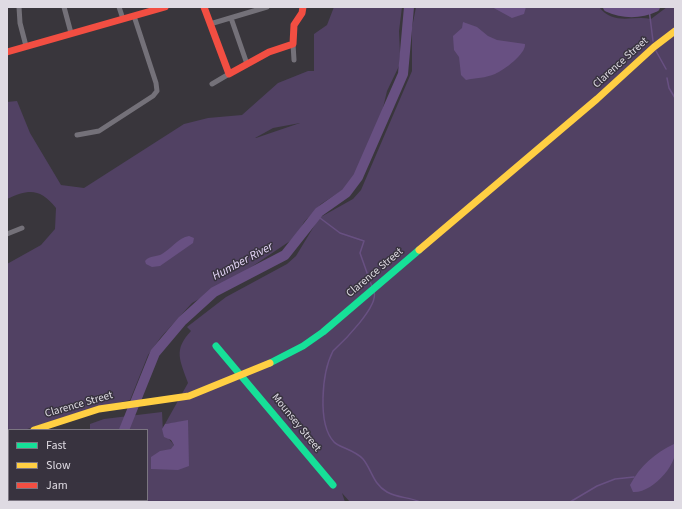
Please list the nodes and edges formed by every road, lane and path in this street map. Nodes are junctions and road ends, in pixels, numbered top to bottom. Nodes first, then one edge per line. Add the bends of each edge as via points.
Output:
1 (19, 7) edge
2 (64, 7) edge
3 (119, 7) edge
4 (165, 7) edge
5 (204, 7) edge
6 (268, 7) edge
7 (304, 7) edge
8 (134, 16) junction
9 (231, 18) junction
10 (123, 19) junction
11 (210, 24) junction
12 (675, 31) edge
13 (71, 34) junction
14 (293, 44) junction
15 (26, 46) junction
16 (7, 52) edge
17 (294, 60) dead end
18 (247, 64) junction
19 (229, 74) junction
20 (212, 84) dead end
21 (77, 135) dead end
22 (22, 228) dead end
23 (7, 234) edge
24 (216, 346) dead end
25 (242, 375) junction
26 (37, 429) edge
27 (333, 485) dead end

1 - 15 street
2 - 13 street
3 - 10 street
4 - 8 street
5 - 11 street
6 - 9 street
7 - 14 street via 294,25
8 - 10 street
8 - 21 street via 157,91 99,131
9 - 11 street
9 - 18 street
10 - 13 street
11 - 19 street
12 - 25 street, Clarence Street via 654,46 597,99 323,332 303,346
13 - 15 street
14 - 17 street
14 - 18 street via 269,52
15 - 16 street
18 - 19 street
19 - 20 street
22 - 23 street
24 - 25 street, Mounsey Street
25 - 26 street, Clarence Street via 189,396 84,413
25 - 27 street, Mounsey Street

